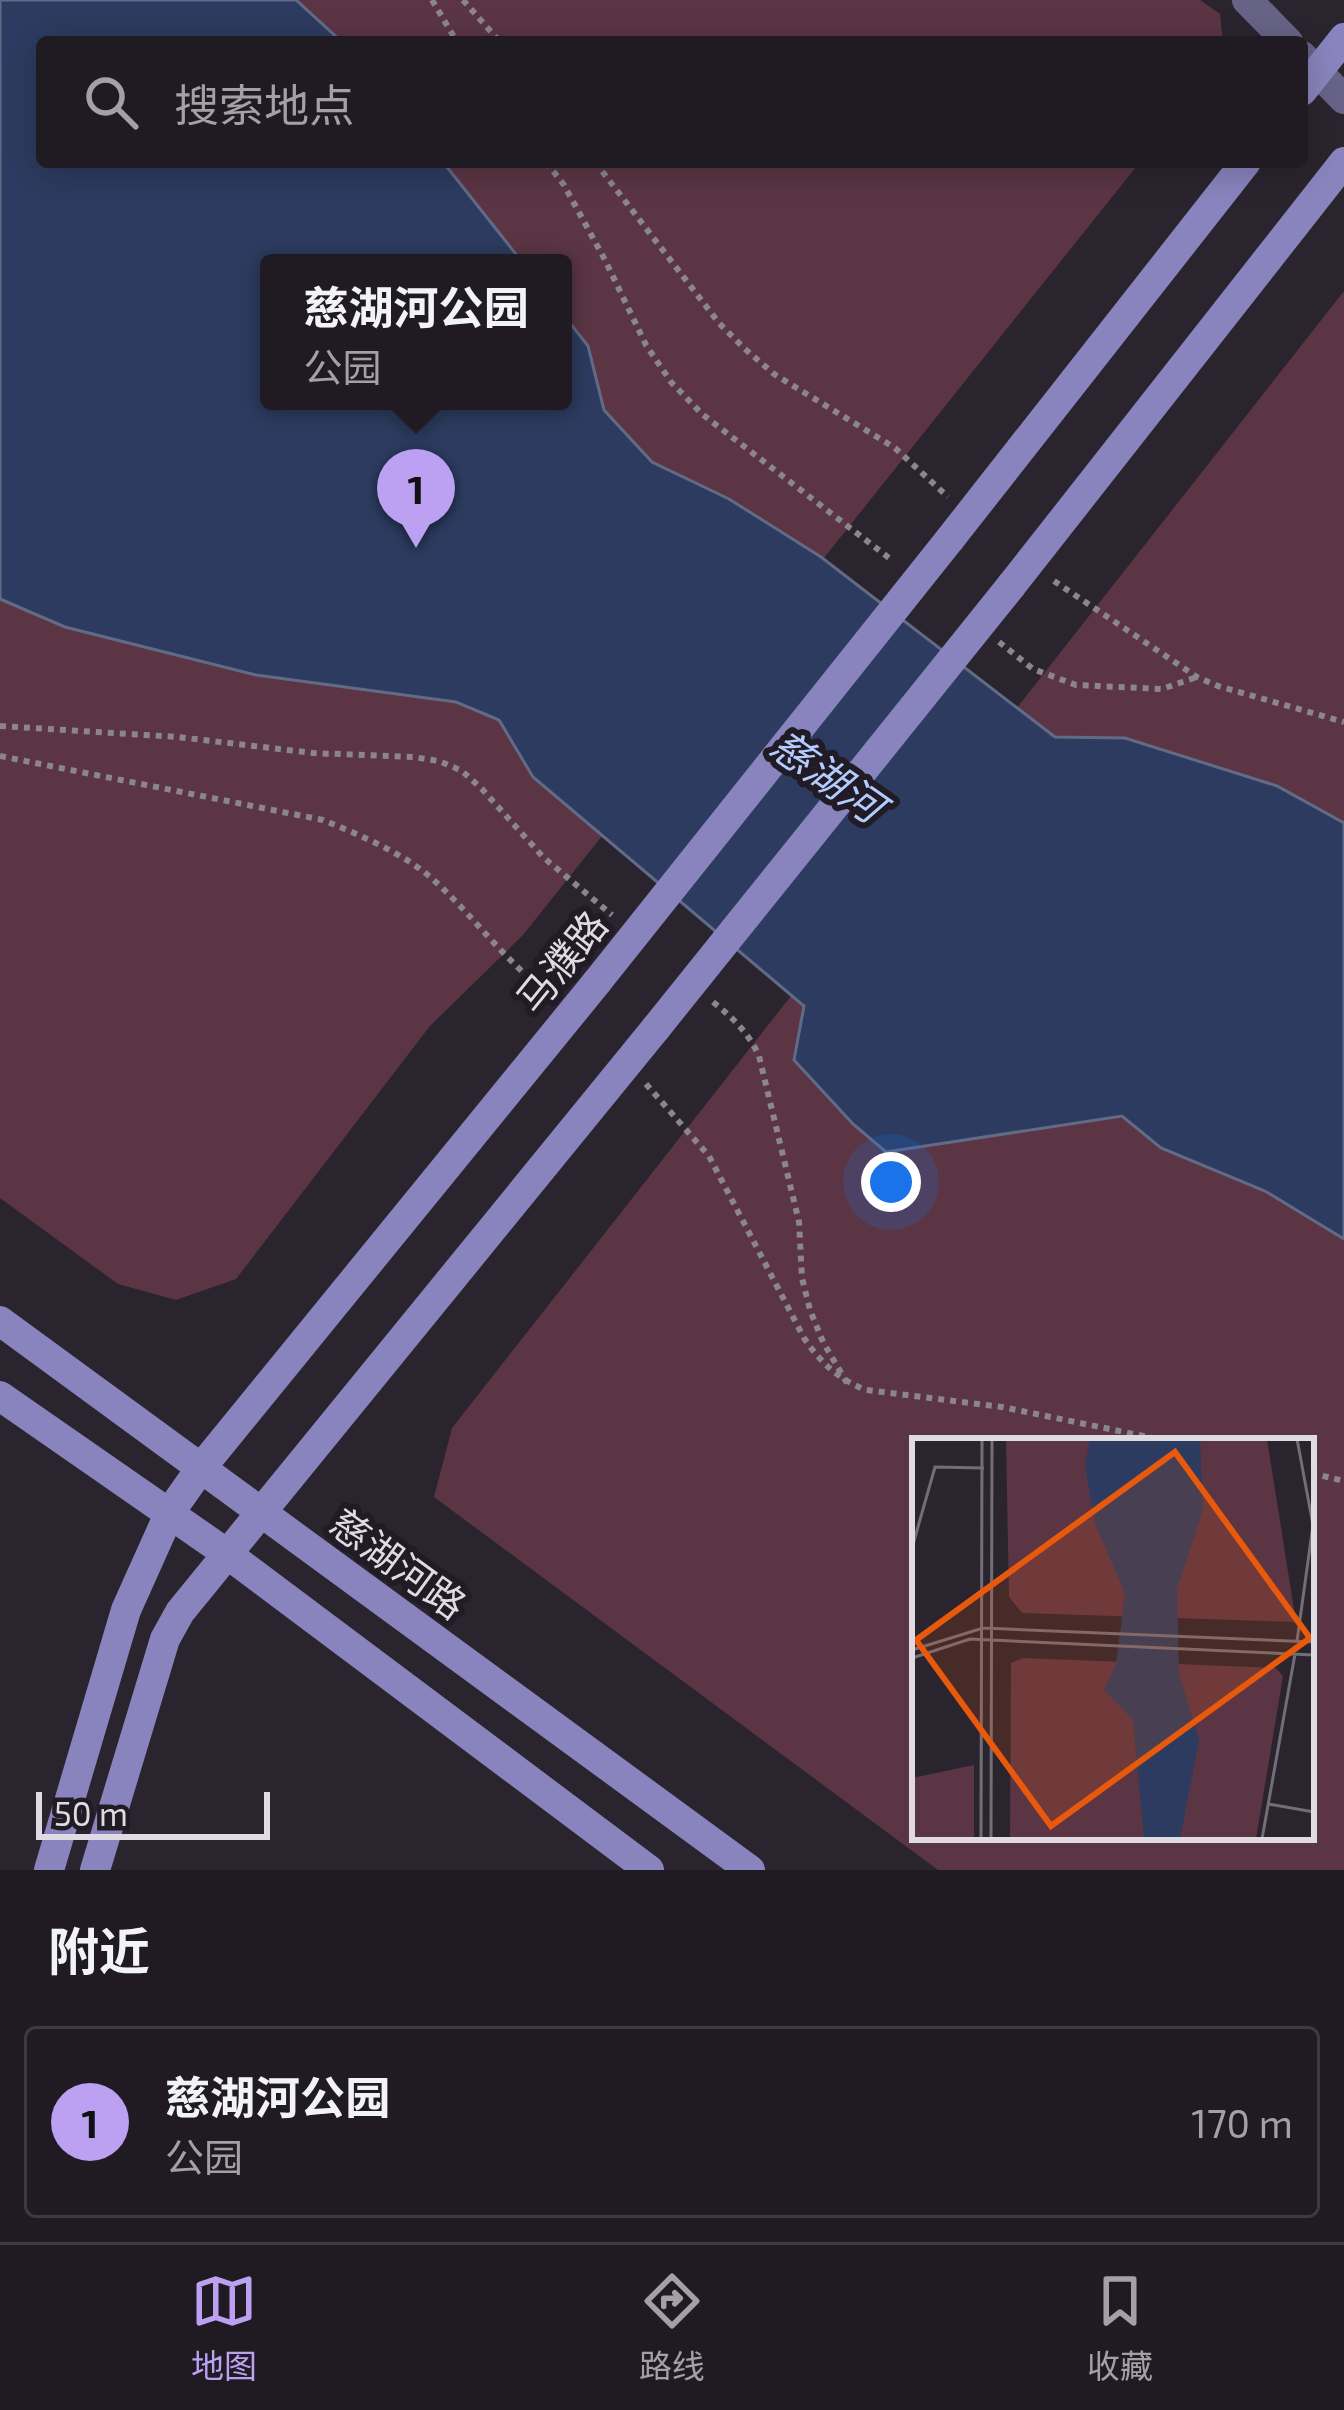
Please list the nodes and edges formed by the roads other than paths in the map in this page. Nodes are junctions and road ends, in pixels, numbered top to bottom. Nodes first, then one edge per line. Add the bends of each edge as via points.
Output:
1 (1247, 0) edge
2 (1282, 36) edge
3 (1344, 38) edge
4 (1308, 72) edge
5 (1308, 74) edge
6 (1344, 100) edge
7 (1344, 162) edge
8 (1241, 168) edge
9 (0, 1321) edge
10 (0, 1396) edge
11 (201, 1468) junction
12 (260, 1511) junction
13 (170, 1512) junction
14 (226, 1552) junction
15 (49, 1870) edge
16 (95, 1870) edge
17 (650, 1870) edge
18 (750, 1870) edge

1 - 2 street
3 - 4 main road
5 - 6 street
7 - 12 main road, bridge via 628,1064
8 - 11 main road, 马濮路, bridge
9 - 11 main road, 慈湖河路
10 - 13 main road
11 - 12 main road, 慈湖河路
11 - 13 main road, 马濮路
12 - 14 main road
12 - 18 main road, 慈湖河路
13 - 14 main road
13 - 15 main road, 马濮路 via 126,1610
14 - 16 main road via 165,1639
14 - 17 main road

